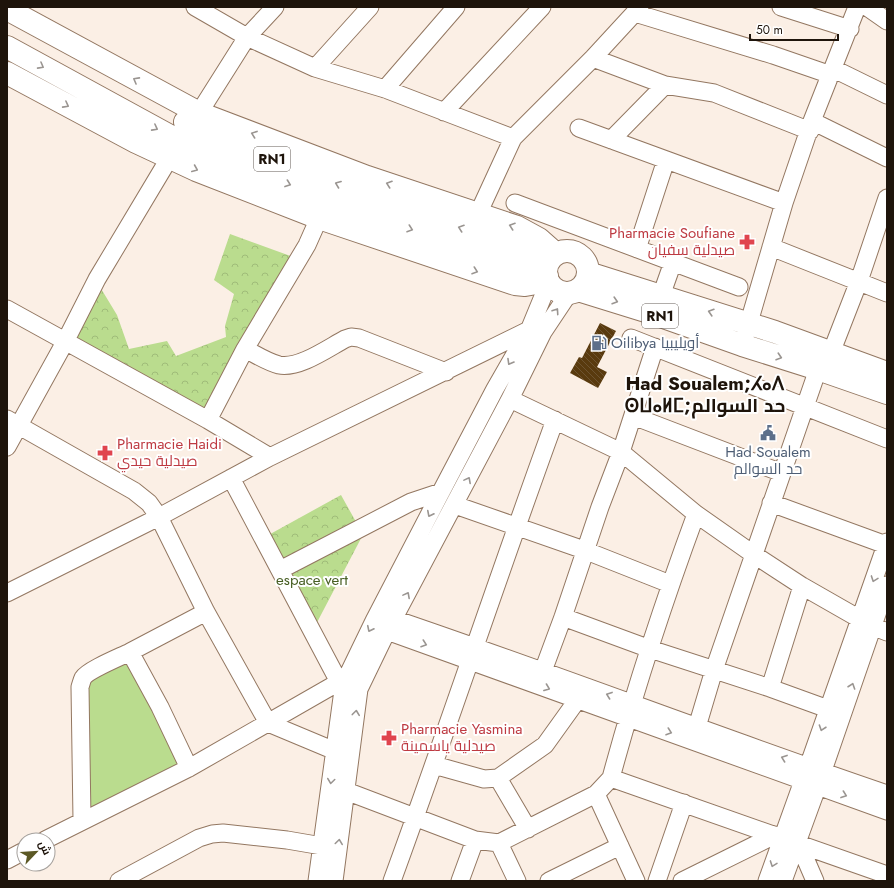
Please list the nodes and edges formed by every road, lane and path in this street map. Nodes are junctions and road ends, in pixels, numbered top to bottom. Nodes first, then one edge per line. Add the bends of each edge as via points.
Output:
1 (195, 7) edge
2 (275, 7) edge
3 (370, 7) edge
4 (456, 7) edge
5 (542, 7) edge
6 (781, 7) edge
7 (858, 7) edge
8 (867, 7) edge
9 (7, 9) edge
10 (638, 10) edge
11 (887, 21) edge
12 (7, 26) edge
13 (850, 29) junction
14 (247, 37) junction
15 (7, 47) edge
16 (593, 58) junction
17 (315, 68) junction
18 (832, 72) junction
19 (7, 73) edge
20 (665, 85) junction
21 (385, 89) junction
22 (887, 95) edge
23 (444, 112) junction
24 (811, 126) junction
25 (579, 128) dead end
26 (184, 134) junction
27 (513, 138) junction
28 (612, 140) junction
29 (887, 158) edge
30 (666, 160) junction
31 (887, 198) edge
32 (515, 203) dead end
33 (784, 203) junction
34 (478, 214) junction
35 (553, 217) junction
36 (319, 218) junction
37 (365, 223) junction
38 (540, 239) junction
39 (771, 247) junction
40 (637, 248) junction
41 (673, 262) junction
42 (550, 271) junction
43 (859, 281) junction
44 (579, 285) junction
45 (739, 287) dead end
46 (887, 293) edge
47 (660, 296) junction
48 (7, 310) edge
49 (748, 323) junction
50 (536, 330) junction
51 (632, 338) dead end
52 (65, 342) junction
53 (742, 345) junction
54 (654, 347) junction
55 (245, 349) junction
56 (825, 361) junction
57 (446, 372) junction
58 (887, 373) edge
59 (887, 393) edge
60 (510, 399) junction
61 (806, 407) junction
62 (633, 416) junction
63 (208, 420) junction
64 (555, 420) junction
65 (13, 423) edge
66 (887, 439) edge
67 (7, 447) edge
68 (620, 452) junction
69 (270, 457) junction
70 (782, 473) junction
71 (231, 478) junction
72 (441, 492) junction
73 (771, 503) junction
74 (455, 505) junction
75 (696, 514) junction
76 (159, 517) junction
77 (516, 527) junction
78 (887, 544) edge
79 (584, 550) junction
80 (753, 554) junction
81 (280, 570) junction
82 (670, 584) junction
83 (887, 585) edge
84 (802, 586) junction
85 (7, 593) edge
86 (206, 612) junction
87 (563, 617) junction
88 (391, 625) junction
89 (873, 626) edge
90 (650, 649) junction
91 (130, 652) junction
92 (473, 653) junction
93 (714, 670) junction
94 (543, 672) junction
95 (347, 685) junction
96 (770, 688) junction
97 (578, 699) junction
98 (828, 709) junction
99 (629, 711) junction
100 (268, 723) junction
101 (697, 726) junction
102 (335, 751) junction
103 (434, 765) junction
104 (189, 768) junction
105 (813, 776) junction
106 (498, 778) junction
107 (611, 778) junction
108 (346, 791) junction
109 (596, 794) junction
110 (887, 794) edge
111 (684, 803) junction
112 (887, 811) edge
113 (415, 818) junction
114 (82, 820) junction
115 (528, 828) junction
116 (56, 834) edge
117 (475, 840) junction
118 (788, 840) junction
119 (499, 843) junction
120 (322, 846) junction
121 (620, 846) junction
122 (16, 855) edge
123 (7, 860) edge
124 (887, 875) edge
125 (119, 881) edge
126 (318, 881) edge
127 (334, 881) edge
128 (392, 881) edge
129 (460, 881) edge
130 (517, 881) edge
131 (549, 881) edge
132 (636, 881) edge
133 (657, 881) edge
134 (682, 881) edge
135 (767, 881) edge
136 (783, 881) edge
137 (815, 881) edge
138 (885, 881) edge

1 - 14 street
2 - 14 street
3 - 17 street
4 - 21 street
5 - 23 street
6 - 13 street
7 - 13 street
8 - 11 street
26 -> 9 main road
10 - 16 street
10 - 18 street
12 - 26 main road, RN1
13 - 18 street
14 - 17 street
14 - 26 street
15 -> 26 main road, RN1
16 - 20 street
16 - 27 street
17 - 21 street
18 - 22 street
18 - 24 street
19 -> 26 main road via 136,142
20 - 24 street via 714,92
20 - 28 street
21 - 23 street
23 - 27 street
24 - 29 street
24 - 33 street
25 - 28 street
34 -> 26 main road via 367,177
26 -> 36 main road
26 -> 37 main road, RN1 via 209,155
42 -> 26 main road, RN1 via 362,193 221,139
26 - 52 street via 98,279
27 - 34 street
28 - 30 street
30 - 33 street
30 - 40 street
31 - 43 street
32 - 35 street
33 - 39 street
38 -> 34 main road via 517,227
35 - 38 street
35 - 40 street
36 - 37 main road
36 - 55 street via 308,244
37 -> 42 main road, RN1
38 - 42 main road
39 - 43 street
39 - 49 street
40 - 41 street
41 - 45 street
41 - 47 street
42 - 44 main road, RN1 via 554,288 560,292 566,293
42 - 44 main road, RN1 via 563,251 577,254 587,265
42 - 50 street
43 - 46 street
43 - 56 street
44 - 47 main road, RN1
50 -> 44 street
44 -> 53 main road, RN1
49 -> 47 main road, RN1
48 - 52 street
49 - 53 street
49 - 56 main road, RN1
50 - 57 street
50 - 60 street
50 -> 72 street via 495,389
51 - 54 street
52 - 63 street
52 - 65 street
53 -> 56 main road, RN1
54 - 61 street
54 - 62 street
55 - 57 street via 285,365 302,362 345,339 359,338
55 - 63 street
56 - 58 main road, RN1
56 - 59 main road, RN1
56 - 61 street
57 - 69 street
60 - 64 street
74 -> 60 street
61 - 66 street
61 - 70 street
62 - 68 street
62 - 70 street
63 - 69 street
64 - 68 street
64 - 77 street
65 - 67 street
65 - 76 street via 134,490 149,503
68 - 75 street
68 - 79 street
69 - 71 street
70 - 73 street
71 - 76 street
71 - 81 street
72 - 81 street via 412,502
72 -> 95 street via 374,621
73 - 78 street
73 - 80 street
74 - 77 street
88 -> 74 street
75 - 80 street
75 - 82 street
76 - 85 street
76 - 86 street
77 - 79 street
77 - 92 street
78 -> 89 street
79 - 82 street
79 - 87 street
80 - 84 street
80 - 93 street
81 - 95 street
82 - 90 street
83 - 89 street
84 - 89 street
84 - 96 street
86 - 91 street
86 - 100 street
87 - 90 street
87 - 94 street
88 - 92 street
88 - 95 street
89 - 98 street
105 -> 89 street
90 - 93 street
90 - 99 street
91 - 104 street
91 - 114 street via 89,672 83,678 80,687
92 - 94 street
92 -> 97 street
92 - 103 street
93 - 96 street
93 - 101 street
99 -> 94 street
95 - 100 street
95 - 102 street
108 -> 95 street
96 - 98 street
97 - 99 street
97 - 106 street via 545,745
98 -> 105 street
99 - 101 street
99 -> 105 street
99 - 107 street
100 - 102 street
100 - 104 street
105 -> 101 street
102 -> 120 street
103 - 106 street via 484,779
103 - 113 street
104 - 114 street
105 - 110 street
105 -> 112 street
105 - 118 street
106 - 115 street
107 - 109 street
107 - 111 street
108 - 113 street
127 -> 108 street
109 - 115 street
109 - 121 street
111 - 118 street
111 - 133 street
113 - 117 street
113 - 128 street
114 - 116 street
115 - 119 street
117 - 119 street
117 - 129 street
118 - 124 street
118 - 134 street
118 -> 135 street
118 - 136 street
118 - 137 street
119 - 130 street
120 - 125 street via 212,834 199,838
120 - 126 street
121 - 131 street
121 - 132 street
122 - 123 street
124 - 138 street

